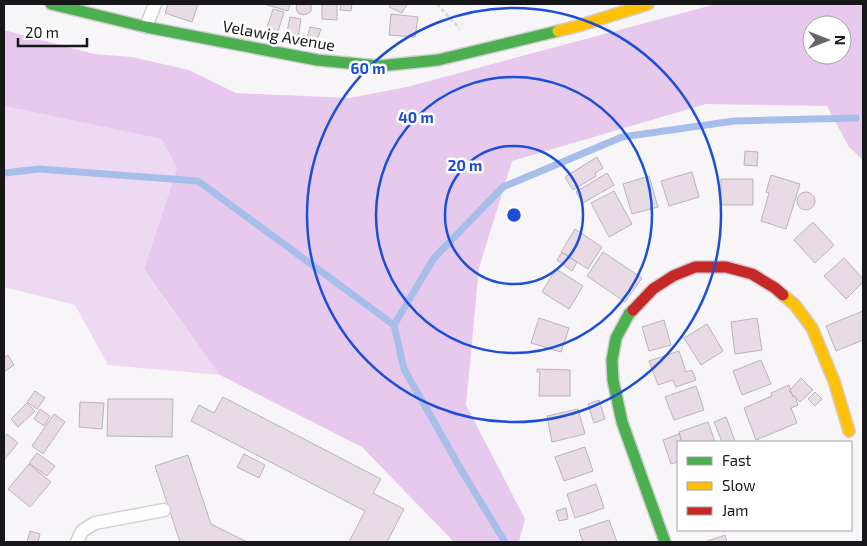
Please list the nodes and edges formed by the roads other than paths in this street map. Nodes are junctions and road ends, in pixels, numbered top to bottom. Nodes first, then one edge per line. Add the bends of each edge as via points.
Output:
1 (51, 4) edge
2 (155, 4) edge
3 (648, 4) edge
4 (146, 27) junction
5 (849, 431) dead end
6 (164, 510) dead end
7 (77, 542) edge
8 (665, 542) edge

1 - 4 street, Velawig Avenue
2 - 4 lane
3 - 4 street, Velawig Avenue via 578,26 438,60 379,66 317,60
5 - 8 street via 834,381 812,328 795,305 752,274 726,267 695,268 673,276 653,289 629,314 616,338 612,360 612,380 622,422
6 - 7 lane via 95,523 82,531

